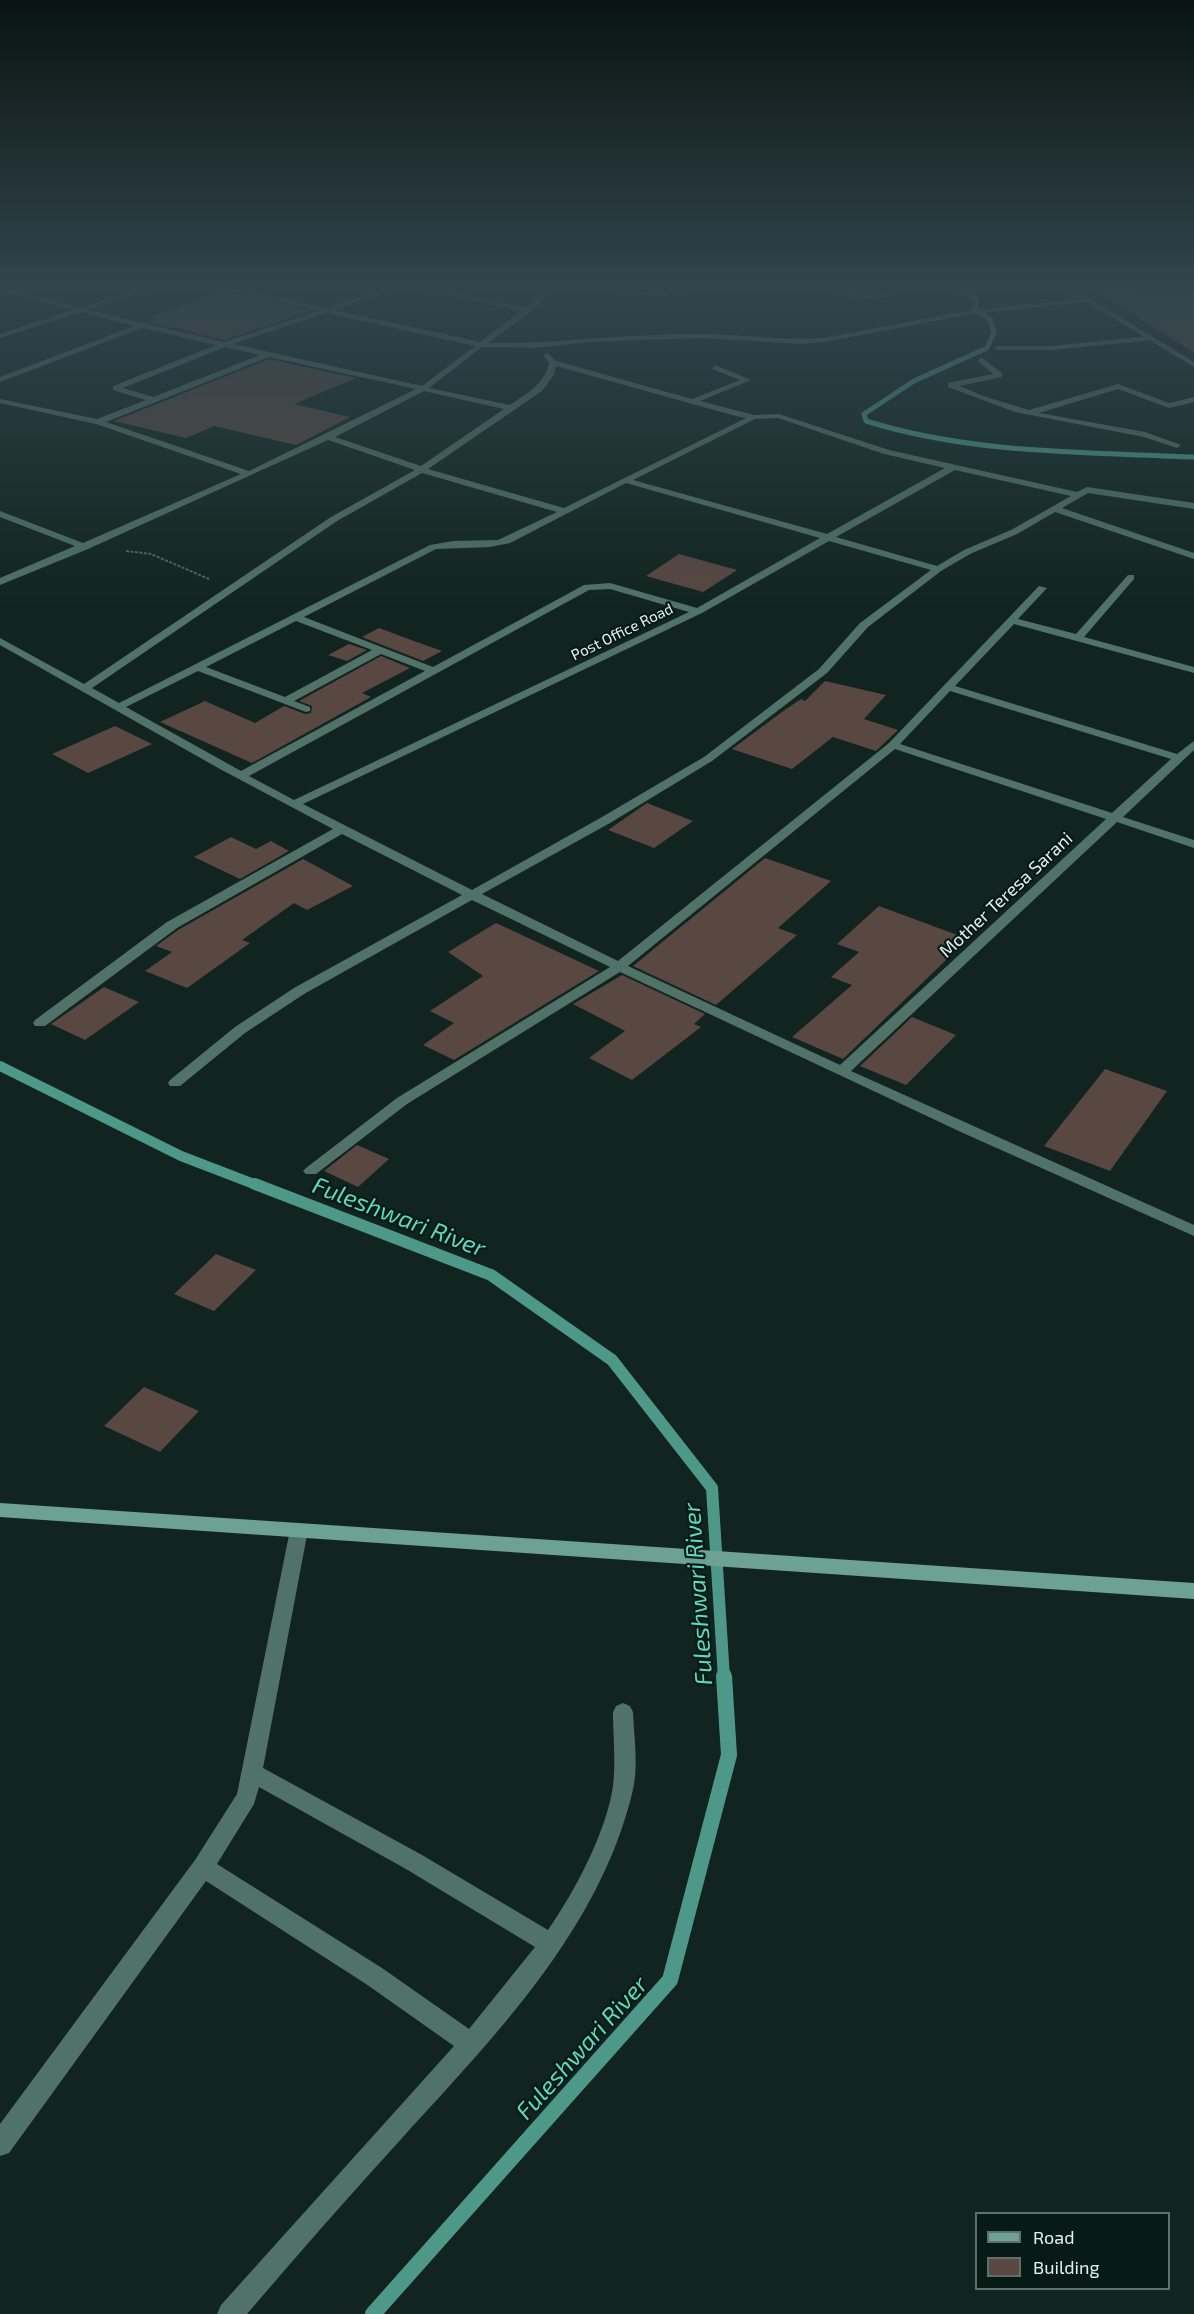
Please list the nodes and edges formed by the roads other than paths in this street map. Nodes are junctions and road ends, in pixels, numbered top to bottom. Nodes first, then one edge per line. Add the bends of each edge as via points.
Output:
1 (138, 395) edge
2 (166, 395) edge
3 (411, 395) edge
4 (446, 395) edge
5 (530, 395) edge
6 (671, 395) edge
7 (708, 395) edge
8 (975, 395) edge
9 (1088, 395) edge
10 (1141, 395) edge
11 (1194, 399) edge
12 (153, 400) junction
13 (693, 401) junction
14 (0, 402) edge
15 (511, 408) junction
16 (1032, 412) junction
17 (754, 417) junction
18 (98, 422) junction
19 (327, 437) junction
20 (1178, 445) dead end
21 (953, 467) junction
22 (421, 470) junction
23 (250, 474) junction
24 (628, 481) junction
25 (1079, 495) junction
26 (1194, 506) edge
27 (1055, 509) junction
28 (567, 512) junction
29 (0, 514) edge
30 (830, 536) junction
31 (85, 547) junction
32 (1194, 556) edge
33 (938, 569) junction
34 (1131, 577) dead end
35 (0, 582) edge
36 (1042, 588) dead end
37 (698, 611) junction
38 (295, 617) junction
39 (1011, 621) junction
40 (1077, 638) junction
41 (0, 641) edge
42 (381, 650) junction
43 (198, 667) junction
44 (1194, 670) edge
45 (435, 671) junction
46 (949, 687) junction
47 (85, 688) junction
48 (285, 701) junction
49 (119, 707) junction
50 (306, 709) dead end
51 (1194, 744) edge
52 (893, 745) junction
53 (1180, 758) junction
54 (242, 775) junction
55 (294, 804) junction
56 (1116, 817) junction
57 (342, 829) junction
58 (1194, 844) edge
59 (473, 894) junction
60 (619, 967) junction
61 (40, 1023) dead end
62 (842, 1071) junction
63 (175, 1083) dead end
64 (311, 1171) dead end
65 (1194, 1231) edge
66 (0, 1510) edge
67 (299, 1530) junction
68 (1194, 1591) edge
69 (623, 1712) dead end
70 (252, 1772) junction
71 (203, 1867) junction
72 (551, 1944) junction
73 (473, 2045) junction
74 (0, 2144) edge
75 (230, 2314) edge

1 - 12 street
2 - 12 street
3 - 19 street
4 - 15 street
5 - 15 street
6 - 13 street
7 - 13 street
8 - 16 street
9 - 16 street
10 - 11 street via 1169,406
12 - 18 street
13 - 17 street
14 - 18 street
15 - 22 street
16 - 20 street via 1143,433
17 - 21 street via 779,416 876,449
17 - 24 street via 674,454
18 - 23 street
19 - 22 street
19 - 23 street
21 - 25 street
21 - 30 street, Post Office Road
22 - 28 street
22 - 47 street via 334,519
23 - 31 street
24 - 28 street
24 - 30 street
25 - 26 street via 1093,490
25 - 27 street
27 - 32 street
27 - 33 street
28 - 38 street via 502,543 453,542 433,547
29 - 31 street
30 - 33 street
30 - 37 street, Post Office Road
31 - 35 street
33 - 59 street via 864,625 823,671 784,704 708,759
34 - 40 street
36 - 39 street
37 - 45 street via 610,586 587,587
37 - 55 street, Post Office Road
38 - 42 street
38 - 43 street
39 - 40 street
39 - 46 street
40 - 44 street
41 - 47 street
42 - 45 street
42 - 48 street
43 - 48 street
43 - 49 street
45 - 54 street
46 - 52 street
46 - 53 street
47 - 49 street
48 - 50 street
49 - 54 street
51 - 53 street, Mother Teresa Sarani
52 - 56 street
52 - 60 street
53 - 56 street, Mother Teresa Sarani
54 - 55 street
55 - 57 street
56 - 58 street
56 - 62 street, Mother Teresa Sarani
57 - 59 street
57 - 61 street via 172,925
59 - 60 street
59 - 63 street via 299,991 240,1030
60 - 62 street
60 - 64 street via 402,1101
62 - 65 street
66 - 67 main road
67 - 68 main road
67 - 70 street
69 - 72 street via 622,1792 598,1861
70 - 71 street via 247,1797
70 - 72 street
71 - 73 street via 374,1976
71 - 74 street
72 - 73 street
73 - 75 street

